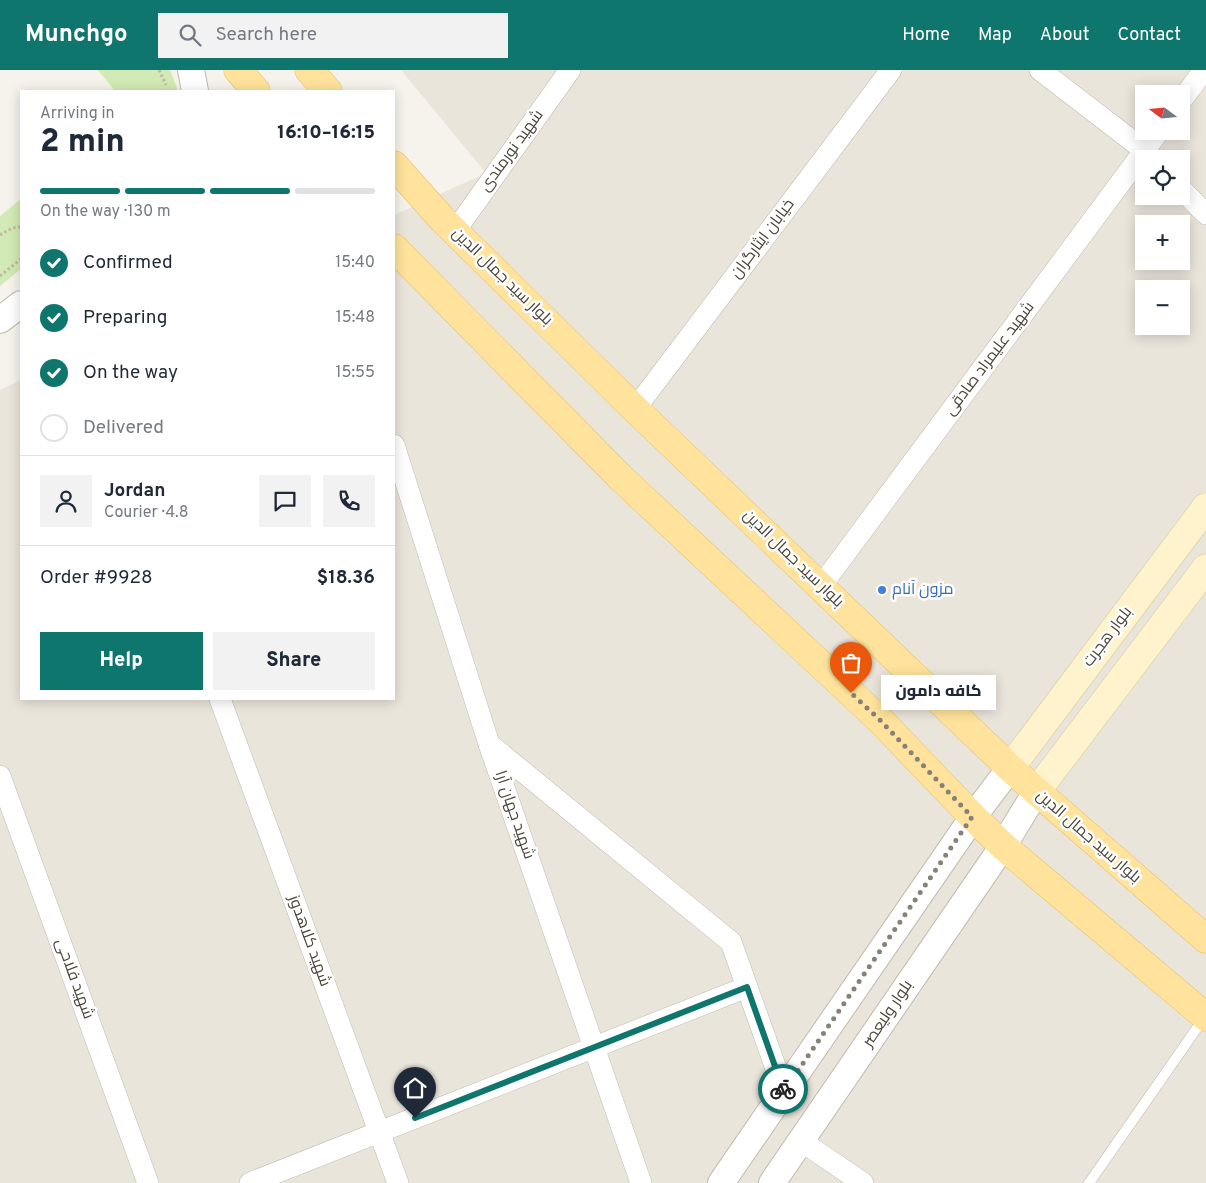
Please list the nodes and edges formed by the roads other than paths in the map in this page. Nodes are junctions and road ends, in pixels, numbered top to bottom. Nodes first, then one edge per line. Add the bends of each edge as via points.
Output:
1 (191, 70) edge
2 (238, 70) edge
3 (309, 70) edge
4 (570, 70) edge
5 (890, 70) edge
6 (1040, 70) edge
7 (1204, 70) edge
8 (1190, 89) edge
9 (195, 90) edge
10 (255, 90) edge
11 (327, 90) edge
12 (1144, 150) edge
13 (395, 166) edge
14 (1135, 172) edge
15 (1190, 197) edge
16 (1206, 214) edge
17 (455, 231) junction
18 (395, 249) edge
19 (635, 408) junction
20 (395, 448) edge
21 (1206, 507) edge
22 (1206, 568) edge
23 (821, 586) junction
24 (220, 700) edge
25 (489, 744) junction
26 (1010, 768) junction
27 (0, 776) edge
28 (1036, 792) junction
29 (972, 817) junction
30 (1004, 846) junction
31 (1206, 939) edge
32 (747, 987) junction
33 (1206, 1016) edge
34 (594, 1048) junction
35 (784, 1091) junction
36 (380, 1132) junction
37 (801, 1140) junction
38 (148, 1183) edge
39 (250, 1183) edge
40 (398, 1183) edge
41 (641, 1183) edge
42 (721, 1183) edge
43 (772, 1183) edge
44 (863, 1183) edge
45 (1089, 1183) edge

1 - 9 street
2 - 10 main road
3 - 11 main road
4 - 17 street, شهید نورمندی
5 - 19 street, خیابان ایثارگران
6 - 12 street
7 - 8 street
13 - 17 main road, بلوار سید جمال الدین
14 - 23 street, شهید علیمراد صادقی
15 - 16 street
17 - 19 main road, بلوار سید جمال الدین
18 - 29 main road via 620,477 880,720
19 - 23 main road, بلوار سید جمال الدین
20 - 25 street, شهید جهان آرا
21 - 26 main road, بلوار هجرت
22 - 28 main road
23 - 26 main road, بلوار سید جمال الدین
24 - 36 street, شهید کلاهدوز
25 - 32 street via 731,942
25 - 34 street, شهید جهان آرا
26 - 28 main road, بلوار سید جمال الدین
26 - 29 street
27 - 38 street, شهید فلاحی
28 - 30 street, بلوار ولیعصر
28 - 31 main road, بلوار سید جمال الدین
29 - 30 main road
29 - 35 street
30 - 33 main road
30 - 37 street, بلوار ولیعصر
32 - 34 street
32 - 35 street
33 - 45 lane
34 - 36 street
34 - 41 street, شهید جهان آرا
35 - 42 street
36 - 39 street
36 - 40 street, شهید کلاهدوز
37 - 43 street, بلوار ولیعصر
37 - 44 street

